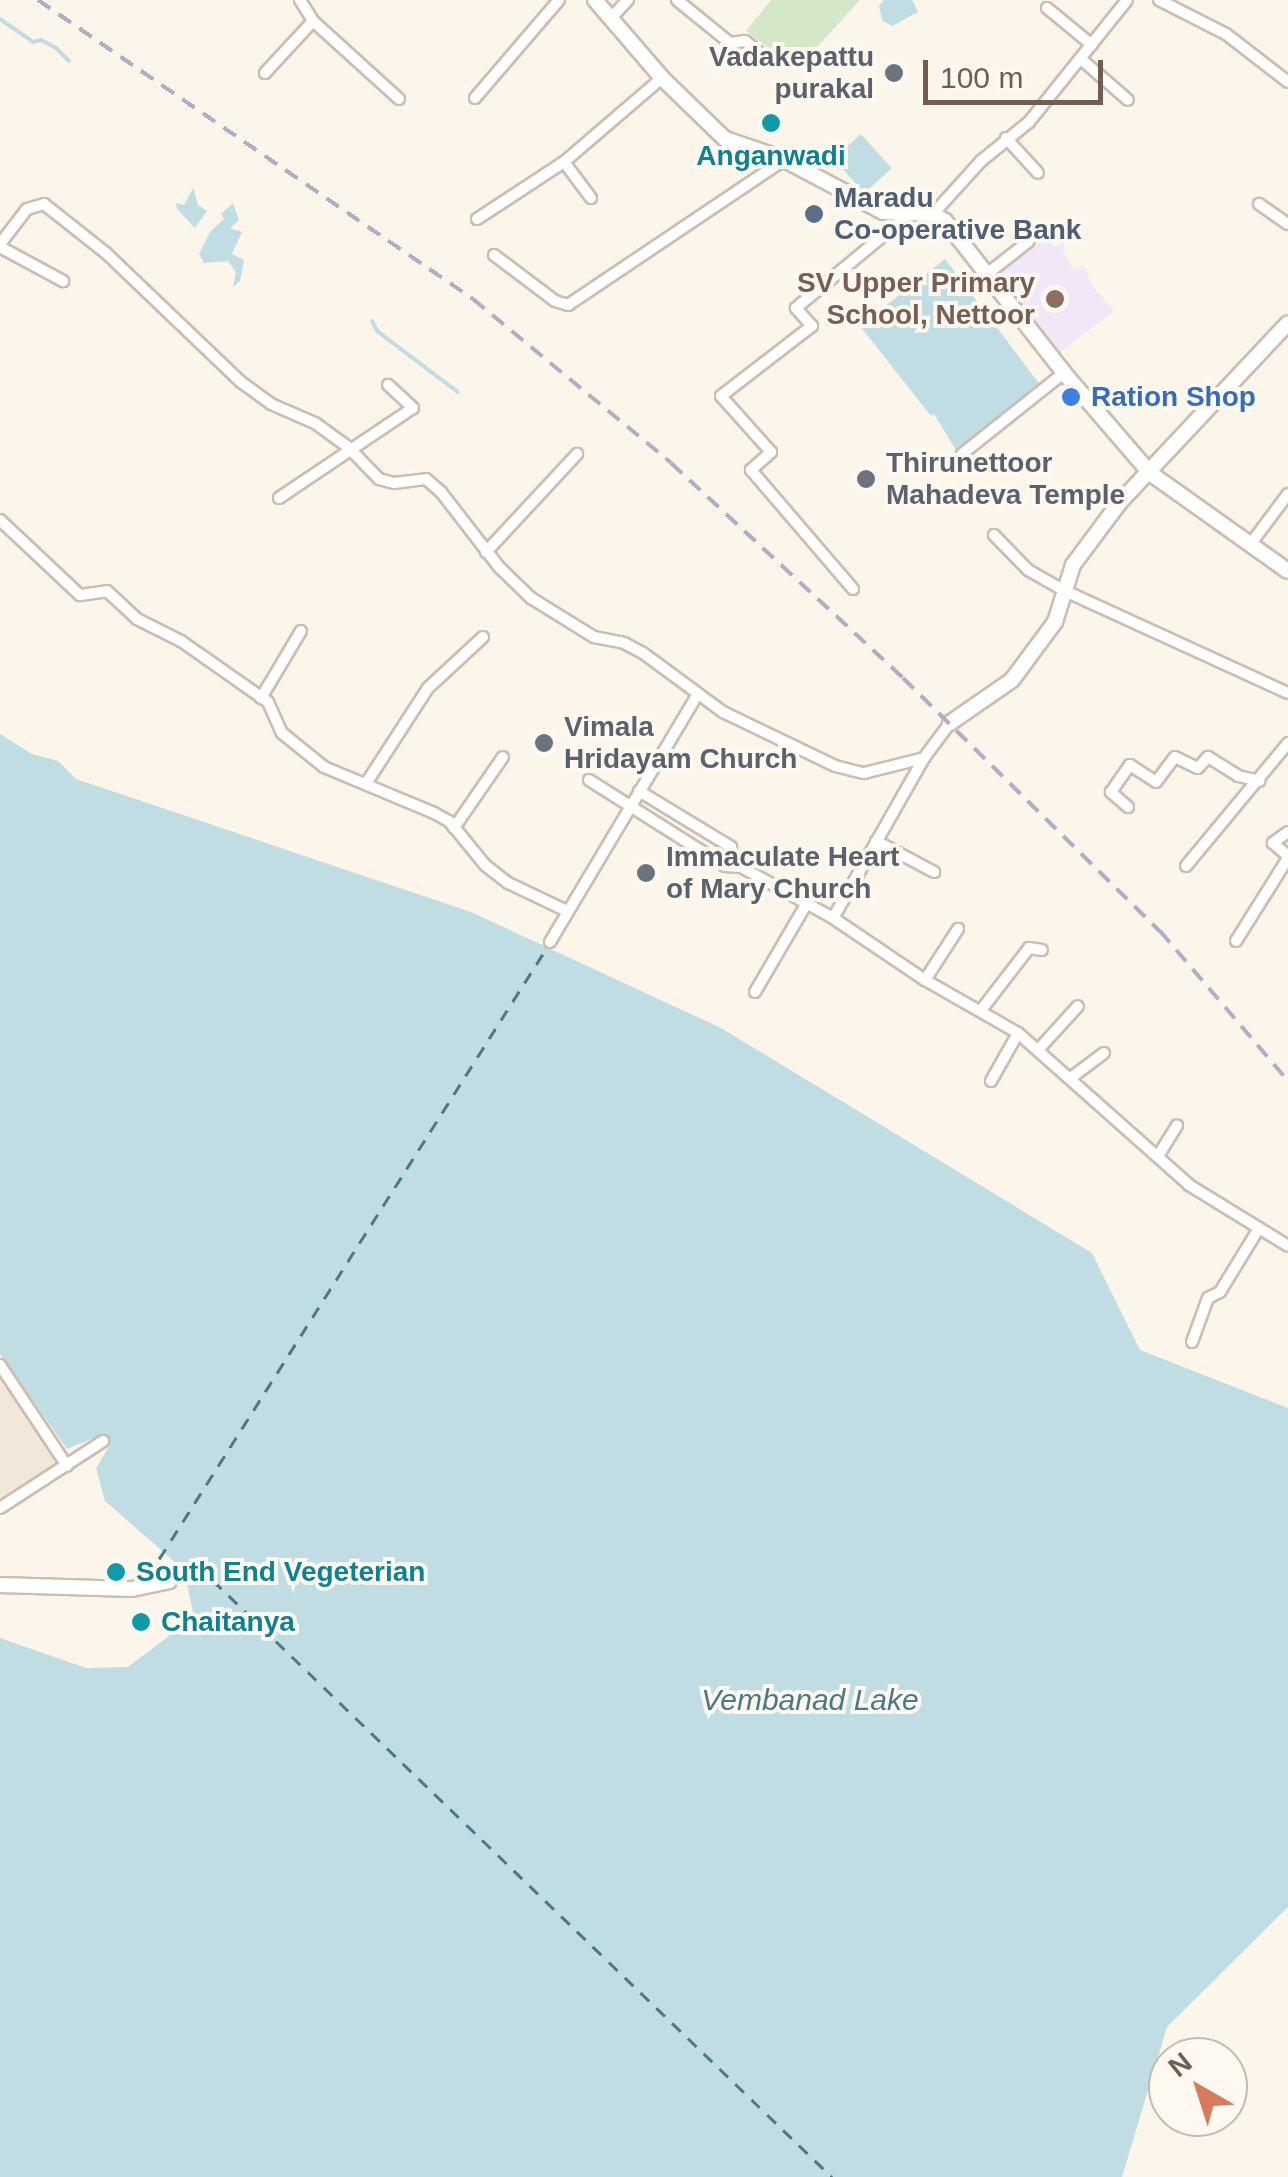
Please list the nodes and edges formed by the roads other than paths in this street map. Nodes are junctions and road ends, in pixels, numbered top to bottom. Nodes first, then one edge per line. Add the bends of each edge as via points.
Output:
1 (300, 0) edge
2 (559, 0) edge
3 (595, 0) edge
4 (628, 0) edge
5 (677, 0) edge
6 (1127, 0) edge
7 (1159, 0) edge
8 (1047, 8) dead end
9 (612, 18) junction
10 (313, 21) junction
11 (1092, 45) junction
12 (760, 53) dead end
13 (1080, 59) junction
14 (266, 73) dead end
15 (662, 78) junction
16 (1288, 82) edge
17 (475, 98) dead end
18 (399, 99) dead end
19 (1128, 100) dead end
20 (1006, 138) junction
21 (784, 160) junction
22 (564, 162) junction
23 (1038, 173) dead end
24 (591, 198) dead end
25 (1259, 204) dead end
26 (933, 214) junction
27 (908, 216) junction
28 (477, 219) dead end
29 (1288, 224) edge
30 (1029, 241) dead end
31 (1, 245) edge
32 (494, 255) dead end
33 (987, 274) junction
34 (63, 281) dead end
35 (1288, 323) edge
36 (1064, 373) junction
37 (388, 385) dead end
38 (350, 449) junction
39 (577, 454) dead end
40 (962, 454) dead end
41 (1150, 473) junction
42 (1288, 494) edge
43 (279, 498) dead end
44 (0, 520) edge
45 (994, 535) dead end
46 (1252, 542) junction
47 (486, 552) junction
48 (1288, 571) edge
49 (853, 589) dead end
50 (1064, 591) junction
51 (300, 631) dead end
52 (483, 638) dead end
53 (1288, 693) edge
54 (697, 695) junction
55 (262, 698) junction
56 (950, 724) joint
57 (1288, 743) edge
58 (503, 757) dead end
59 (924, 758) junction
60 (589, 780) dead end
61 (1260, 781) junction
62 (367, 782) junction
63 (639, 791) junction
64 (629, 806) junction
65 (1128, 806) dead end
66 (454, 828) junction
67 (1288, 832) edge
68 (876, 841) junction
69 (731, 847) dead end
70 (1288, 857) edge
71 (1186, 866) dead end
72 (934, 872) dead end
73 (807, 903) junction
74 (568, 912) junction
75 (833, 918) junction
76 (958, 929) dead end
77 (1236, 941) dead end
78 (550, 942) dead end
79 (1042, 950) dead end
80 (925, 980) junction
81 (755, 992) dead end
82 (1078, 1006) dead end
83 (982, 1009) junction
84 (1018, 1033) junction
85 (1038, 1050) junction
86 (1104, 1053) dead end
87 (1072, 1078) junction
88 (991, 1081) dead end
89 (1177, 1125) dead end
90 (1158, 1156) junction
91 (1258, 1228) junction
92 (1288, 1246) edge
93 (1192, 1342) dead end
94 (0, 1365) edge
95 (103, 1442) dead end
96 (67, 1466) junction
97 (0, 1508) edge
98 (169, 1582) dead end
99 (0, 1586) edge

1 - 10 street
2 - 17 street
3 - 9 street
4 - 9 street
5 - 12 street via 730,43 744,41
6 - 11 street
7 - 16 street via 1226,34
8 - 11 street
9 - 15 street
10 - 14 street
10 - 18 street
11 - 13 street
13 - 19 street
13 - 20 street via 1029,122
15 - 21 street via 724,139
15 - 22 street
20 - 23 street
20 - 26 street
21 - 27 street via 883,212
21 - 32 street via 568,305
22 - 24 street
22 - 28 street
25 - 29 street
26 - 27 street
26 - 33 street
27 - 49 street via 796,308 812,326 721,396 771,452 751,470
30 - 33 street
31 - 34 street
31 - 38 street via 27,209 44,204 107,254 241,382
33 - 36 street
35 - 41 street
36 - 40 street
36 - 41 street
37 - 38 street via 414,408
38 - 43 street
38 - 47 street via 379,479 426,479
39 - 47 street
41 - 46 street
41 - 50 street via 1073,565
42 - 46 street
44 - 55 street via 80,595 107,591 137,619
45 - 50 street via 1028,570
46 - 48 street
47 - 54 street via 550,612 594,637 624,643
50 - 53 street
50 - 56 street via 1055,622 1012,680
51 - 55 street
52 - 62 street via 414,706
54 - 59 street via 835,766 864,773
54 - 63 street
55 - 62 street via 282,732 309,756
56 - 59 street
57 - 61 street
58 - 66 street
59 - 68 street
60 - 64 street
61 - 65 street via 1208,757 1198,768 1175,757 1156,782 1130,765 1111,792
61 - 71 street
62 - 66 street via 412,800
63 - 64 street
63 - 69 street
64 - 73 street via 725,866 741,866
64 - 74 street
66 - 74 street via 508,883
67 - 70 street via 1273,843
68 - 72 street
68 - 75 street
70 - 77 street
73 - 75 street
73 - 81 street
74 - 78 street
75 - 80 street
76 - 80 street
79 - 83 street via 1029,948
80 - 83 street
82 - 85 street
83 - 84 street
84 - 85 street
84 - 88 street
85 - 87 street
86 - 87 street
87 - 90 street
89 - 90 street
90 - 91 street
91 - 92 street
91 - 93 street via 1220,1292 1208,1298
94 - 96 street
95 - 96 street
96 - 97 street
98 - 99 street via 132,1588

